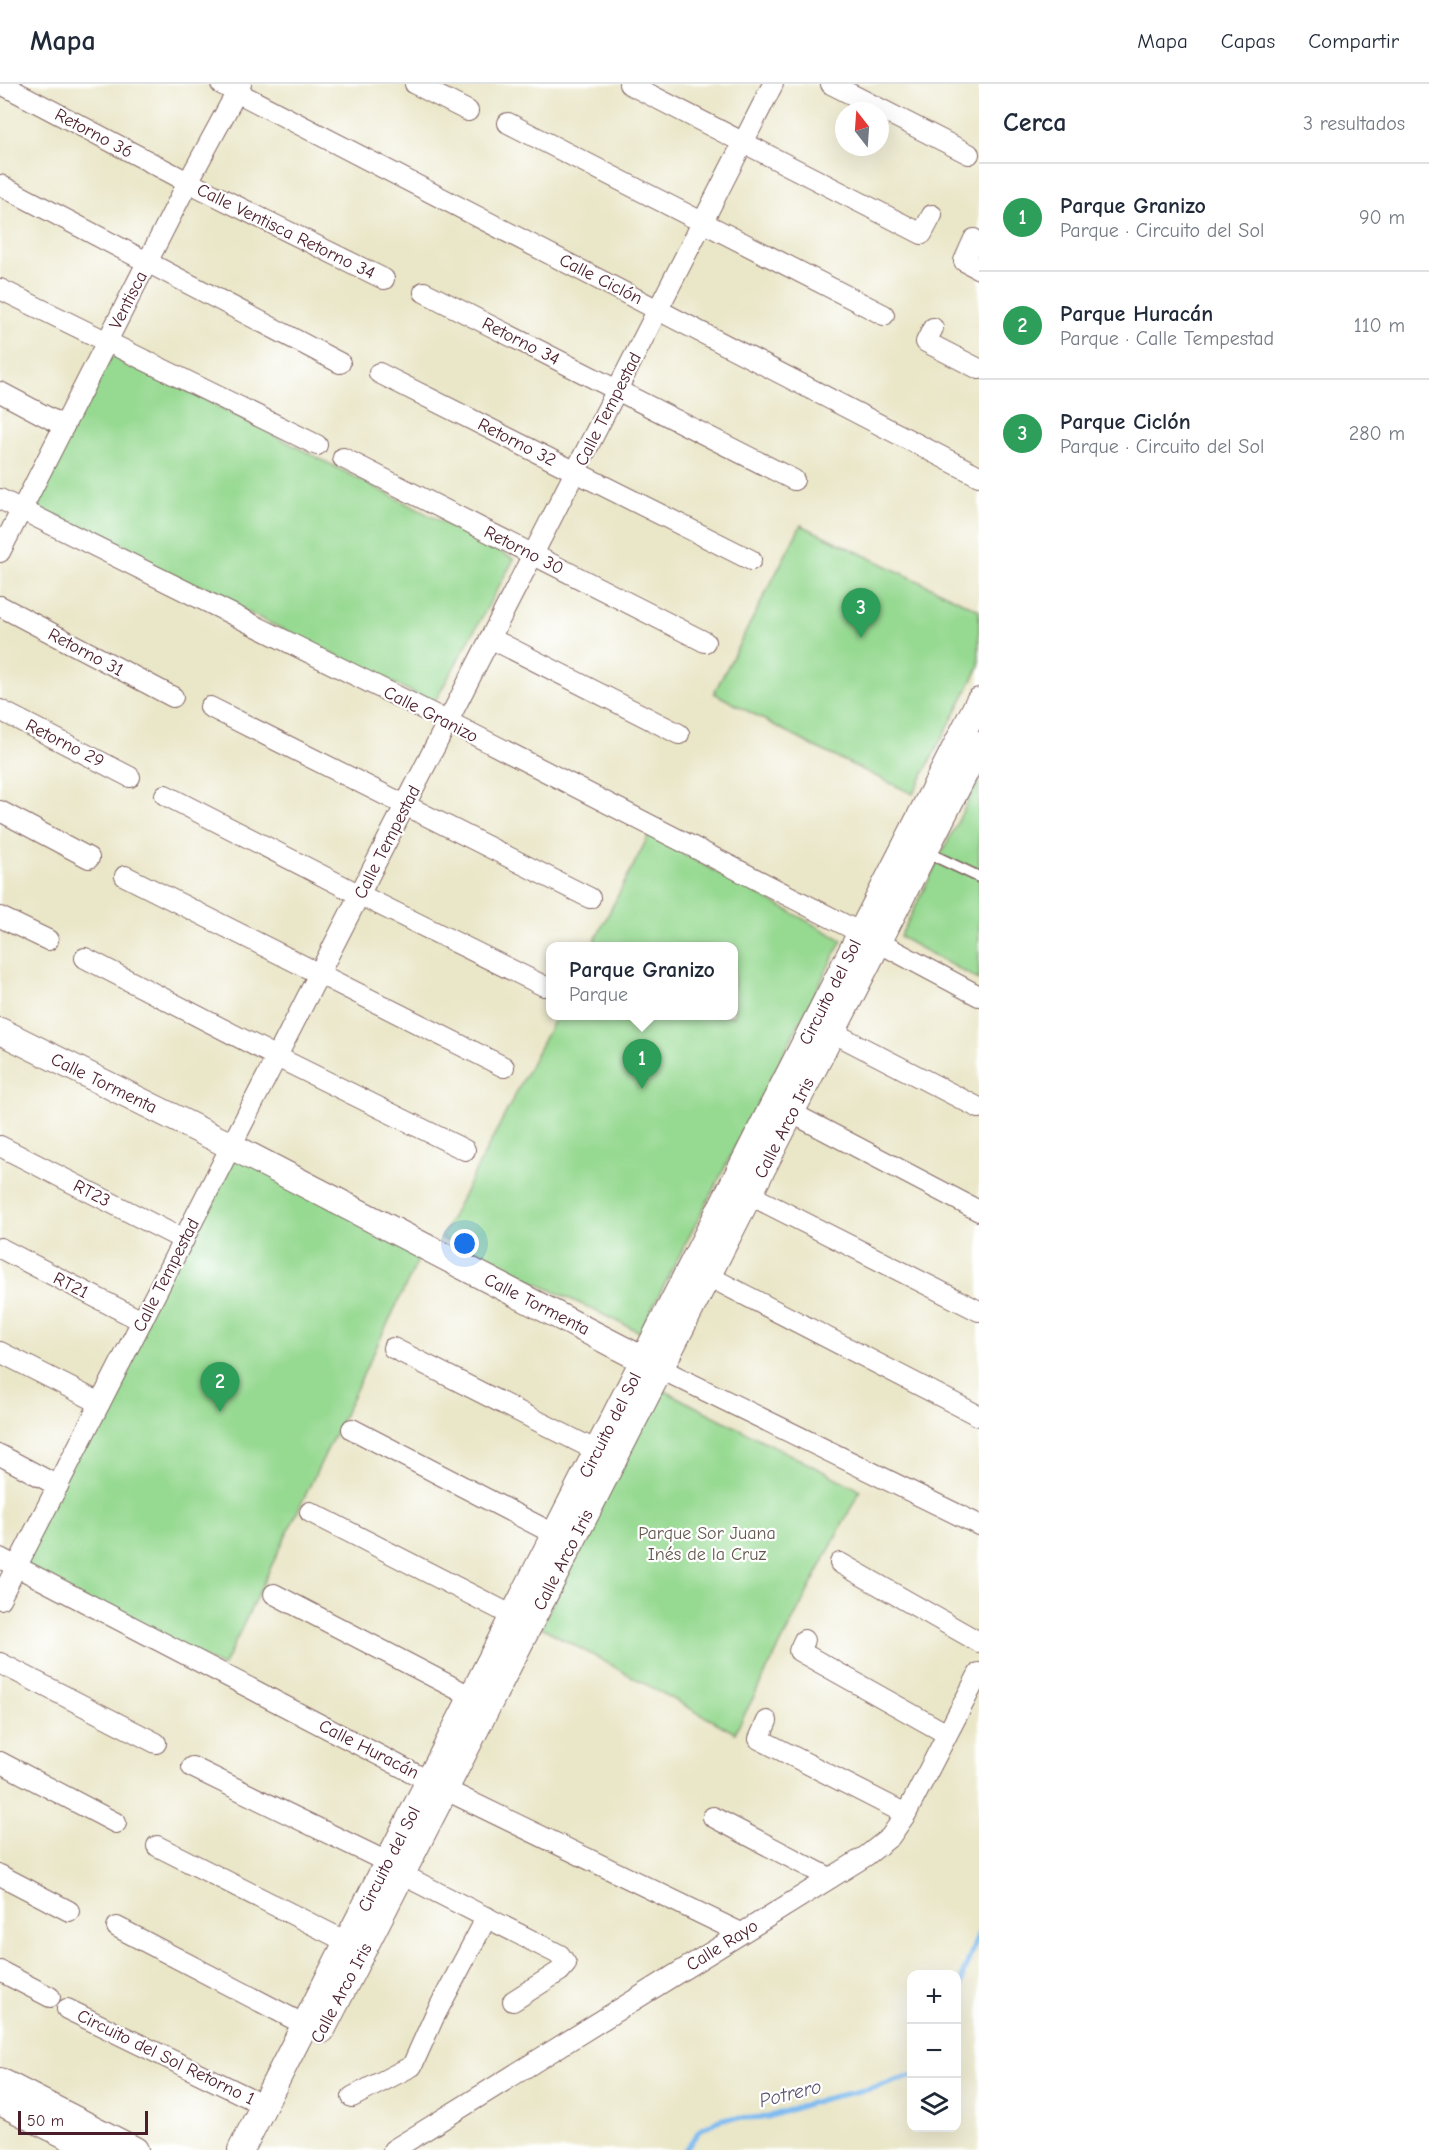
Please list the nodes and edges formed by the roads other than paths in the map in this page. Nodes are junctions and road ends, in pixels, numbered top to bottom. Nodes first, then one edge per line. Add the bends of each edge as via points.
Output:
1 (1, 84) edge
2 (415, 84) edge
3 (629, 84) edge
4 (774, 84) edge
5 (831, 84) edge
6 (233, 87) edge
7 (468, 111) dead end
8 (508, 123) dead end
9 (744, 142) junction
10 (969, 154) dead end
11 (188, 182) junction
12 (0, 185) edge
13 (932, 215) dead end
14 (703, 222) junction
15 (974, 239) dead end
16 (147, 263) junction
17 (979, 269) edge
18 (384, 279) dead end
19 (0, 289) edge
20 (424, 292) dead end
21 (659, 309) junction
22 (884, 315) dead end
23 (933, 328) dead end
24 (107, 342) junction
25 (340, 363) dead end
26 (979, 369) edge
27 (379, 373) dead end
28 (618, 390) junction
29 (0, 392) edge
30 (64, 426) junction
31 (317, 445) dead end
32 (343, 458) dead end
33 (575, 472) junction
34 (979, 476) edge
35 (794, 480) dead end
36 (0, 499) edge
37 (21, 510) junction
38 (0, 552) edge
39 (533, 555) junction
40 (751, 560) dead end
41 (0, 606) edge
42 (490, 638) junction
43 (705, 642) dead end
44 (173, 697) dead end
45 (979, 701) edge
46 (210, 707) dead end
47 (0, 710) edge
48 (449, 722) junction
49 (679, 734) dead end
50 (979, 745) edge
51 (130, 777) dead end
52 (943, 794) junction
53 (165, 795) dead end
54 (404, 805) junction
55 (0, 811) edge
56 (924, 851) junction
57 (89, 858) dead end
58 (125, 876) dead end
59 (979, 877) edge
60 (360, 895) junction
61 (590, 898) dead end
62 (0, 917) edge
63 (869, 937) junction
64 (48, 940) dead end
65 (84, 958) dead end
66 (319, 975) junction
67 (544, 986) dead end
68 (979, 996) edge
69 (0, 1031) edge
70 (832, 1032) junction
71 (277, 1057) junction
72 (504, 1067) dead end
73 (979, 1108) edge
74 (792, 1113) junction
75 (0, 1146) edge
76 (231, 1146) junction
77 (465, 1150) dead end
78 (750, 1195) junction
79 (979, 1211) edge
80 (184, 1240) junction
81 (0, 1248) edge
82 (708, 1276) junction
83 (979, 1311) edge
84 (142, 1321) junction
85 (393, 1348) dead end
86 (0, 1352) edge
87 (652, 1364) junction
88 (100, 1403) junction
89 (979, 1416) edge
90 (352, 1429) dead end
91 (597, 1451) junction
92 (0, 1455) edge
93 (58, 1485) junction
94 (310, 1512) dead end
95 (979, 1525) edge
96 (554, 1534) junction
97 (8, 1562) edge
98 (840, 1563) dead end
99 (274, 1594) dead end
100 (0, 1599) edge
101 (513, 1616) junction
102 (804, 1640) dead end
103 (979, 1642) edge
104 (0, 1663) edge
105 (979, 1673) edge
106 (472, 1697) junction
107 (767, 1721) dead end
108 (946, 1734) junction
109 (156, 1743) dead end
110 (0, 1762) edge
111 (192, 1767) dead end
112 (438, 1785) junction
113 (906, 1814) junction
114 (713, 1817) dead end
115 (116, 1823) dead end
116 (157, 1846) dead end
117 (395, 1869) junction
118 (0, 1875) edge
119 (830, 1878) junction
120 (69, 1911) dead end
121 (487, 1917) junction
122 (117, 1927) dead end
123 (741, 1933) junction
124 (347, 1942) junction
125 (0, 1971) edge
126 (50, 1997) dead end
127 (513, 2001) dead end
128 (68, 2009) dead end
129 (305, 2025) junction
130 (0, 2081) edge
131 (352, 2097) dead end
132 (0, 2102) edge
133 (264, 2105) junction
134 (94, 2150) edge
135 (135, 2150) edge
136 (241, 2150) edge
137 (259, 2150) edge
138 (393, 2150) edge

1 - 11 street, Retorno 36
2 - 7 street
3 - 9 street
4 - 9 street, Calle Tempestad
5 - 10 street
6 - 11 street, Ventisca
6 - 21 street, Calle Ciclón
8 - 14 street
9 - 13 street via 922,234
9 - 14 street, Calle Tempestad
11 - 16 street, Ventisca
11 - 18 street, Calle Ventisca Retorno 34
12 - 16 street
14 - 21 street, Calle Tempestad
14 - 22 street
15 - 17 street via 964,261
16 - 24 street, Ventisca
16 - 25 street
19 - 24 street
20 - 28 street, Retorno 34
21 - 28 street, Calle Tempestad
21 - 34 street, Calle Ciclón
23 - 26 street via 926,342
24 - 30 street, Ventisca
24 - 31 street
27 - 33 street, Retorno 32
28 - 33 street, Calle Tempestad
28 - 35 street, Retorno 34
29 - 30 street
30 - 37 street, Ventisca
32 - 39 street, Retorno 30
33 - 39 street, Calle Tempestad
33 - 40 street, Retorno 32
36 - 37 street, Calle Granizo
37 - 38 street, Ventisca
37 - 48 street, Calle Granizo
39 - 42 street, Calle Tempestad
39 - 43 street, Retorno 30
41 - 44 street, Retorno 31
42 - 48 street, Calle Tempestad
42 - 49 street
45 - 52 street, Circuito del Sol
46 - 54 street
47 - 51 street, Retorno 29
48 - 54 street, Calle Tempestad
48 - 63 street, Calle Granizo
50 - 52 street, Calle Arco Iris
52 - 56 street, Calle Arco Iris
52 - 63 street, Circuito del Sol
53 - 60 street
54 - 60 street, Calle Tempestad
54 - 61 street
55 - 57 street
56 - 59 lane
56 - 63 street, Calle Arco Iris
58 - 66 street
60 - 66 street, Calle Tempestad
60 - 67 street
62 - 64 street
63 - 68 street, Calle Granizo
63 - 70 street, Calle Arco Iris
63 - 87 street, Circuito del Sol
65 - 71 street
66 - 71 street, Calle Tempestad
66 - 72 street
69 - 76 street, Calle Tormenta
70 - 73 street
70 - 74 street, Calle Arco Iris
71 - 76 street, Calle Tempestad
71 - 77 street
74 - 78 street, Calle Arco Iris
74 - 79 street
75 - 80 street, RT23
76 - 80 street, Calle Tempestad
76 - 87 street, Calle Tormenta
78 - 82 street, Calle Arco Iris
78 - 83 street
80 - 84 street, Calle Tempestad
81 - 84 street, RT21
82 - 87 street, Calle Arco Iris
82 - 89 street
84 - 88 street, Calle Tempestad
85 - 91 street
86 - 88 street
87 - 91 street, Circuito del Sol
87 - 95 street, Calle Tormenta
87 - 112 street, Calle Arco Iris
88 - 93 street, Calle Tempestad
90 - 96 street
91 - 96 street, Circuito del Sol
92 - 93 street
93 - 97 street, Calle Tempestad
94 - 101 street
96 - 101 street, Circuito del Sol
97 - 100 street, Calle Tempestad
97 - 112 street, Calle Huracán
98 - 103 street
99 - 106 street
101 - 106 street, Circuito del Sol
102 - 108 street via 799,1651
104 - 109 street
105 - 108 street, Calle Rayo
106 - 112 street, Circuito del Sol
107 - 113 street via 759,1739
108 - 113 street, Calle Rayo
110 - 115 street
111 - 117 street
112 - 117 street, Calle Arco Iris
112 - 123 street, Calle Huracán
113 - 119 street, Calle Rayo via 890,1837
114 - 119 street
116 - 124 street
117 - 121 street
117 - 124 street, Circuito del Sol
117 - 137 street, Calle Arco Iris
118 - 120 street
119 - 123 street, Calle Rayo
121 - 127 street via 560,1955 566,1964
121 - 131 street via 412,2066
122 - 129 street
123 - 138 street, Calle Rayo
124 - 129 street, Circuito del Sol
125 - 126 street
128 - 133 street, Circuito del Sol Retorno 1
129 - 133 street, Circuito del Sol
130 - 135 street
132 - 134 street
133 - 136 street, Circuito del Sol

